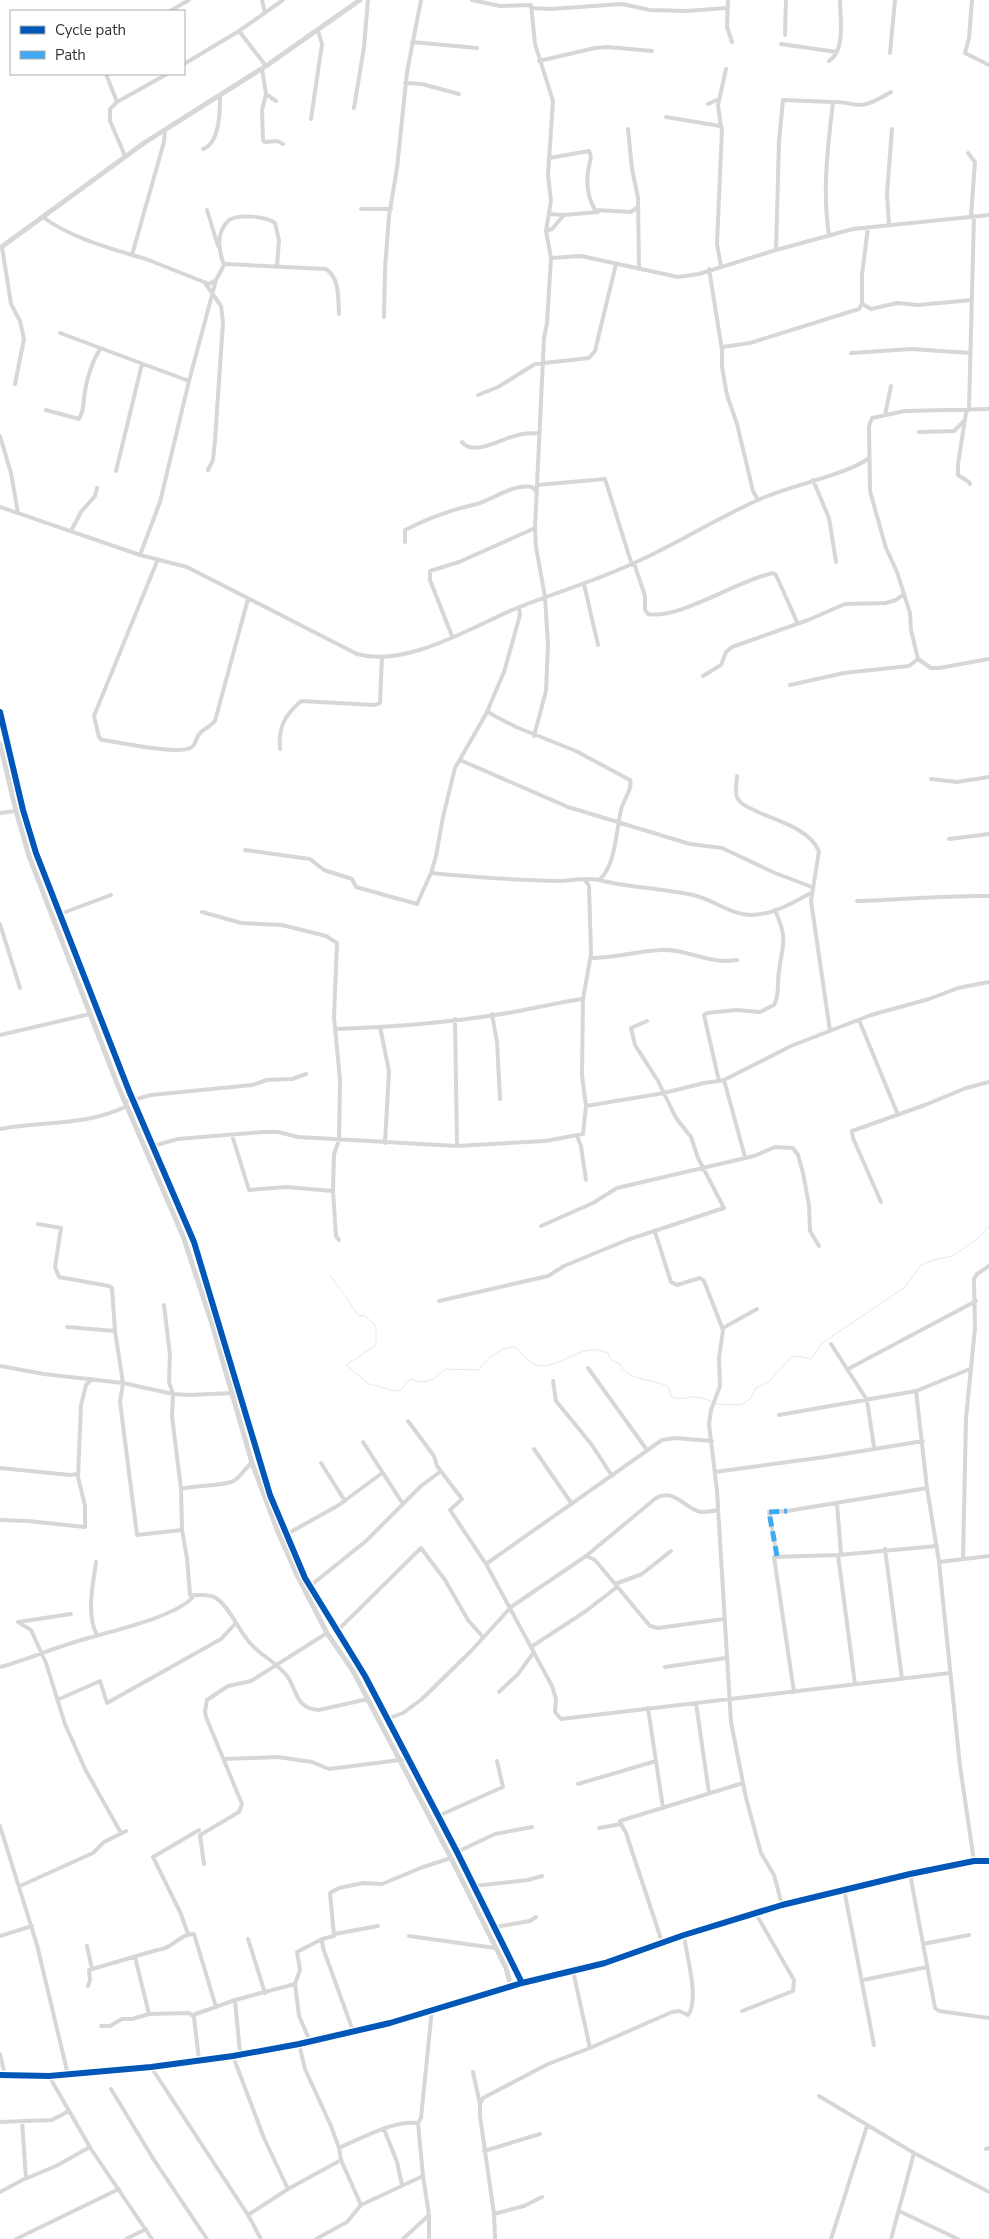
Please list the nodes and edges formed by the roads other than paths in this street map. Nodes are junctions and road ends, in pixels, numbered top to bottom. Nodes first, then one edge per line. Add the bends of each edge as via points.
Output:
1 (189, 0) edge
2 (262, 0) edge
3 (283, 0) edge
4 (360, 0) edge
5 (368, 0) edge
6 (421, 0) edge
7 (472, 0) edge
8 (728, 0) edge
9 (786, 0) edge
10 (840, 0) edge
11 (895, 0) edge
12 (972, 0) edge
13 (532, 8) junction
14 (726, 8) junction
15 (172, 10) edge
16 (265, 13) junction
17 (239, 31) junction
18 (318, 31) junction
19 (785, 35) dead end
20 (412, 42) junction
21 (732, 42) dead end
22 (781, 44) dead end
23 (477, 48) dead end
24 (652, 51) dead end
25 (837, 52) junction
26 (890, 54) dead end
27 (539, 61) junction
28 (829, 61) dead end
29 (185, 63) edge
30 (989, 65) edge
31 (264, 68) junction
32 (726, 69) dead end
33 (106, 75) edge
34 (159, 76) edge
35 (406, 83) junction
36 (891, 92) dead end
37 (266, 94) junction
38 (459, 94) dead end
39 (220, 96) junction
40 (719, 99) junction
41 (276, 101) dead end
42 (117, 102) junction
43 (833, 102) junction
44 (708, 104) dead end
45 (354, 108) dead end
46 (666, 117) dead end
47 (311, 119) dead end
48 (721, 127) junction
49 (628, 128) dead end
50 (892, 129) dead end
51 (165, 130) junction
52 (283, 144) dead end
53 (203, 149) dead end
54 (968, 153) dead end
55 (125, 156) junction
56 (549, 158) junction
57 (638, 207) junction
58 (390, 208) junction
59 (361, 209) dead end
60 (207, 210) dead end
61 (600, 212) junction
62 (549, 214) junction
63 (564, 215) junction
64 (973, 216) junction
65 (989, 216) edge
66 (43, 217) junction
67 (888, 225) junction
68 (868, 228) junction
69 (546, 231) junction
70 (829, 235) junction
71 (1, 248) edge
72 (219, 248) junction
73 (776, 250) junction
74 (132, 255) junction
75 (551, 258) junction
76 (616, 264) junction
77 (224, 265) junction
78 (721, 266) junction
79 (277, 267) junction
80 (639, 269) junction
81 (709, 269) junction
82 (216, 280) junction
83 (205, 283) junction
84 (212, 292) junction
85 (972, 300) junction
86 (862, 304) junction
87 (339, 314) dead end
88 (384, 317) dead end
89 (60, 333) dead end
90 (722, 346) junction
91 (101, 348) junction
92 (851, 353) dead end
93 (970, 353) junction
94 (543, 362) junction
95 (142, 364) junction
96 (188, 382) junction
97 (15, 384) dead end
98 (891, 386) dead end
99 (478, 395) dead end
100 (969, 408) junction
101 (989, 409) edge
102 (46, 410) dead end
103 (885, 415) junction
104 (965, 420) junction
105 (538, 432) junction
106 (919, 432) dead end
107 (0, 436) edge
108 (462, 442) dead end
109 (868, 459) junction
110 (208, 470) dead end
111 (116, 471) dead end
112 (814, 480) junction
113 (970, 484) dead end
114 (537, 485) junction
115 (97, 488) dead end
116 (537, 492) junction
117 (758, 500) junction
118 (0, 507) edge
119 (18, 513) junction
120 (535, 528) junction
121 (71, 531) junction
122 (405, 542) dead end
123 (140, 555) junction
124 (158, 559) junction
125 (836, 562) dead end
126 (633, 564) junction
127 (584, 584) junction
128 (904, 594) junction
129 (545, 597) junction
130 (248, 599) junction
131 (896, 600) junction
132 (907, 605) junction
133 (519, 607) junction
134 (797, 622) junction
135 (452, 636) junction
136 (598, 645) dead end
137 (382, 658) junction
138 (918, 659) junction
139 (989, 659) edge
140 (703, 676) dead end
141 (790, 685) dead end
142 (0, 712) edge
143 (488, 713) junction
144 (534, 736) junction
145 (0, 744) edge
146 (280, 749) dead end
147 (460, 760) junction
148 (737, 776) dead end
149 (989, 777) edge
150 (931, 779) dead end
151 (16, 811) junction
152 (0, 813) edge
153 (618, 821) junction
154 (989, 834) edge
155 (949, 839) dead end
156 (245, 850) dead end
157 (432, 873) junction
158 (585, 880) junction
159 (593, 880) junction
160 (599, 880) junction
161 (589, 886) junction
162 (812, 887) junction
163 (811, 893) junction
164 (111, 895) dead end
165 (989, 896) edge
166 (53, 897) junction
167 (45, 900) junction
168 (857, 900) dead end
169 (775, 910) junction
170 (202, 912) dead end
171 (60, 914) junction
172 (0, 924) edge
173 (591, 958) junction
174 (737, 960) dead end
175 (989, 982) edge
176 (20, 988) dead end
177 (583, 999) junction
178 (90, 1014) junction
179 (492, 1014) junction
180 (455, 1019) junction
181 (859, 1020) junction
182 (647, 1021) dead end
183 (380, 1027) junction
184 (336, 1029) junction
185 (830, 1031) junction
186 (0, 1035) edge
187 (306, 1074) dead end
188 (722, 1081) junction
189 (989, 1082) edge
190 (664, 1093) junction
191 (132, 1099) junction
192 (500, 1099) dead end
193 (126, 1104) junction
194 (586, 1106) junction
195 (898, 1115) junction
196 (0, 1129) edge
197 (232, 1135) junction
198 (577, 1136) junction
199 (339, 1140) junction
200 (385, 1143) junction
201 (152, 1146) junction
202 (456, 1146) junction
203 (745, 1157) junction
204 (703, 1168) junction
205 (586, 1180) dead end
206 (333, 1191) junction
207 (881, 1202) dead end
208 (38, 1224) dead end
209 (541, 1226) dead end
210 (655, 1232) junction
211 (339, 1240) dead end
212 (819, 1246) dead end
213 (989, 1266) edge
214 (439, 1301) dead end
215 (976, 1301) junction
216 (164, 1305) dead end
217 (757, 1309) dead end
218 (67, 1327) dead end
219 (723, 1328) junction
220 (115, 1331) junction
221 (831, 1344) dead end
222 (0, 1366) edge
223 (588, 1368) dead end
224 (848, 1369) junction
225 (970, 1369) junction
226 (92, 1379) junction
227 (553, 1381) dead end
228 (123, 1383) junction
229 (916, 1391) junction
230 (233, 1393) junction
231 (173, 1394) junction
232 (867, 1400) junction
233 (778, 1415) dead end
234 (247, 1416) junction
235 (240, 1418) junction
236 (408, 1421) dead end
237 (712, 1441) junction
238 (923, 1441) junction
239 (363, 1442) dead end
240 (874, 1448) junction
241 (534, 1449) dead end
242 (647, 1450) junction
243 (252, 1463) junction
244 (321, 1464) dead end
245 (0, 1468) edge
246 (441, 1471) junction
247 (715, 1472) junction
248 (382, 1473) junction
249 (78, 1474) junction
250 (612, 1476) junction
251 (927, 1488) junction
252 (181, 1489) junction
253 (345, 1501) junction
254 (404, 1504) junction
255 (572, 1504) junction
256 (837, 1504) junction
257 (718, 1510) junction
258 (0, 1520) edge
259 (182, 1530) junction
260 (287, 1534) junction
261 (937, 1546) junction
262 (597, 1547) junction
263 (885, 1549) junction
264 (671, 1551) dead end
265 (840, 1554) junction
266 (586, 1556) junction
267 (776, 1556) junction
268 (989, 1556) edge
269 (963, 1559) junction
270 (595, 1560) junction
271 (96, 1562) dead end
272 (939, 1562) junction
273 (486, 1564) junction
274 (310, 1586) junction
275 (616, 1586) junction
276 (193, 1596) junction
277 (511, 1607) junction
278 (72, 1614) dead end
279 (724, 1619) junction
280 (235, 1624) junction
281 (337, 1631) junction
282 (328, 1633) junction
283 (97, 1635) junction
284 (483, 1637) junction
285 (531, 1647) junction
286 (534, 1652) junction
287 (41, 1654) junction
288 (726, 1658) junction
289 (275, 1665) junction
290 (0, 1667) edge
291 (665, 1667) dead end
292 (950, 1673) junction
293 (902, 1679) junction
294 (855, 1684) junction
295 (499, 1692) dead end
296 (794, 1692) junction
297 (368, 1698) junction
298 (729, 1699) junction
299 (57, 1700) junction
300 (696, 1703) junction
301 (648, 1708) junction
302 (387, 1719) junction
303 (224, 1759) junction
304 (408, 1759) junction
305 (498, 1760) dead end
306 (400, 1761) junction
307 (656, 1761) junction
308 (743, 1783) junction
309 (578, 1784) dead end
310 (709, 1794) junction
311 (663, 1808) junction
312 (438, 1816) junction
313 (621, 1824) junction
314 (0, 1826) edge
315 (532, 1827) dead end
316 (599, 1828) dead end
317 (199, 1830) dead end
318 (126, 1831) dead end
319 (121, 1833) junction
320 (457, 1852) junction
321 (452, 1858) junction
322 (974, 1861) junction
323 (989, 1861) edge
324 (204, 1864) dead end
325 (910, 1874) junction
326 (542, 1876) dead end
327 (20, 1886) junction
328 (474, 1886) junction
329 (844, 1889) junction
330 (782, 1905) junction
331 (755, 1912) junction
332 (536, 1917) dead end
333 (32, 1926) junction
334 (378, 1926) dead end
335 (494, 1927) junction
336 (188, 1934) junction
337 (334, 1934) junction
338 (684, 1935) junction
339 (969, 1935) dead end
340 (0, 1936) edge
341 (409, 1936) dead end
342 (248, 1939) dead end
343 (322, 1939) junction
344 (662, 1942) junction
345 (923, 1944) junction
346 (87, 1946) dead end
347 (496, 1948) junction
348 (135, 1957) junction
349 (926, 1966) junction
350 (92, 1969) junction
351 (573, 1971) junction
352 (863, 1980) junction
353 (522, 1983) junction
354 (295, 1984) junction
355 (88, 1986) dead end
356 (511, 1986) junction
357 (265, 1993) junction
358 (235, 2000) junction
359 (216, 2007) junction
360 (432, 2009) junction
361 (742, 2011) dead end
362 (149, 2014) junction
363 (193, 2015) junction
364 (989, 2018) edge
365 (101, 2026) dead end
366 (352, 2031) junction
367 (310, 2041) junction
368 (299, 2044) junction
369 (874, 2045) dead end
370 (590, 2048) junction
371 (240, 2053) junction
372 (0, 2054) edge
373 (233, 2056) junction
374 (199, 2060) junction
375 (150, 2067) junction
376 (473, 2072) dead end
377 (68, 2074) junction
378 (2, 2075) edge
379 (49, 2076) junction
380 (110, 2089) dead end
381 (819, 2096) dead end
382 (480, 2104) junction
383 (69, 2111) junction
384 (22, 2121) junction
385 (0, 2122) edge
386 (418, 2123) junction
387 (867, 2126) junction
388 (384, 2129) junction
389 (540, 2134) dead end
390 (90, 2147) junction
391 (340, 2148) junction
392 (484, 2151) junction
393 (914, 2153) junction
394 (342, 2160) junction
395 (423, 2176) junction
396 (25, 2179) junction
397 (402, 2185) junction
398 (119, 2189) junction
399 (288, 2189) junction
400 (0, 2192) edge
401 (989, 2192) edge
402 (542, 2197) dead end
403 (361, 2205) junction
404 (899, 2211) junction
405 (494, 2214) junction
406 (248, 2215) junction
407 (429, 2215) junction
408 (146, 2229) junction
409 (16, 2239) edge
410 (126, 2239) edge
411 (152, 2239) edge
412 (207, 2239) edge
413 (261, 2239) edge
414 (316, 2239) edge
415 (403, 2239) edge
416 (429, 2239) edge
417 (494, 2239) edge
418 (831, 2239) edge
419 (891, 2239) edge
420 (956, 2239) edge

1 - 15 street
2 - 16 street
3 - 16 street
4 - 18 street
5 - 45 street
6 - 20 street
7 - 13 street via 500,6 531,5
8 - 14 street
9 - 19 street
10 - 25 street
11 - 26 street
12 - 30 street via 965,52
13 - 14 street via 551,10 622,4 650,10
13 - 27 street
14 - 21 street
16 - 17 street
17 - 29 street
17 - 31 street
18 - 31 street
18 - 47 street via 322,44
20 - 23 street
20 - 35 street
22 - 25 street
24 - 27 street via 595,48
25 - 28 street
27 - 56 street via 553,101
31 - 37 street
31 - 39 street
32 - 40 street
33 - 42 street
34 - 42 street
35 - 38 street
35 - 58 street
36 - 43 street via 863,105
37 - 41 street
37 - 52 street via 262,110 263,140
39 - 51 street
39 - 53 street via 216,135
40 - 44 street
40 - 48 street
42 - 55 street via 110,109 110,121
43 - 70 street via 825,196
43 - 73 street via 783,100
46 - 48 street
48 - 78 street via 717,244
49 - 57 street
50 - 67 street via 886,193
51 - 55 street
51 - 74 street
54 - 64 street via 975,162
55 - 66 street
56 - 61 street via 589,151 589,198 595,210
56 - 62 street
57 - 61 street via 631,212
57 - 80 street
58 - 59 street
58 - 88 street
60 - 72 street
61 - 63 street
62 - 63 street
62 - 69 street
63 - 69 street
64 - 65 street
64 - 67 street
64 - 85 street
66 - 71 street
66 - 74 street via 70,233
67 - 68 street
68 - 70 street
68 - 86 street
69 - 75 street
70 - 73 street
71 - 97 street via 11,304 22,326 24,339
72 - 77 street
72 - 79 street via 221,230 231,218 270,220 275,223 279,235
73 - 78 street
74 - 83 street
75 - 76 street via 573,256
75 - 94 street
76 - 80 street
76 - 94 street via 595,351 589,358 581,360
77 - 79 street
77 - 82 street
78 - 81 street
79 - 87 street via 328,270 336,285
80 - 81 street via 678,277
81 - 90 street
82 - 83 street
82 - 84 street
83 - 84 street
84 - 96 street
84 - 110 street via 221,306 223,322 213,460
85 - 86 street via 918,305 897,303 871,309
85 - 93 street
86 - 90 street via 855,311 830,316 750,343
89 - 91 street
90 - 117 street via 727,395
91 - 95 street
91 - 102 street via 86,386 81,416 76,418
92 - 93 street via 911,349
93 - 100 street
94 - 99 street
94 - 105 street
95 - 96 street
95 - 111 street
96 - 123 street via 160,502
98 - 103 street
100 - 101 street
100 - 103 street
100 - 104 street
103 - 109 street via 870,421
104 - 106 street via 954,431
104 - 113 street via 958,475
105 - 108 street via 475,448
105 - 114 street
107 - 119 street via 11,472
109 - 112 street
109 - 128 street via 870,491 886,548
112 - 117 street
112 - 125 street via 829,518
114 - 116 street
114 - 126 street via 605,479
115 - 121 street
116 - 120 street
116 - 122 street via 526,486 450,510 404,530
117 - 126 street
118 - 119 street
119 - 121 street
120 - 129 street
120 - 135 street via 460,562 430,571 430,580
121 - 123 street
123 - 124 street
124 - 130 street via 187,567
124 - 130 street via 94,716 102,740 172,750 193,746 200,733 215,721
126 - 127 street
126 - 134 street via 648,614 681,610 741,583 773,573
127 - 129 street
127 - 136 street
128 - 131 street
128 - 132 street
129 - 133 street
129 - 144 street via 548,644 546,692
130 - 137 street via 358,654
131 - 132 street
131 - 134 street via 867,605 845,604
132 - 138 street
133 - 135 street
133 - 143 street via 511,650
134 - 140 street via 730,648 720,665
135 - 137 street via 406,655
137 - 146 street via 380,703 301,701 282,721
138 - 139 street via 931,668 938,668
138 - 141 street via 909,666 844,673
142 - 166 street via 23,810
143 - 144 street
143 - 147 street
144 - 153 street via 576,752 630,780
145 - 151 street
147 - 153 street via 568,807
147 - 157 street via 448,792
148 - 162 street via 736,796 739,801 796,829 817,847 819,853
149 - 150 street via 957,782
151 - 152 street
151 - 167 street
153 - 160 street via 606,873
153 - 162 street via 690,844 722,848
154 - 155 street
156 - 157 street via 310,859 324,870 352,879 356,887 417,904
157 - 158 street
158 - 159 street
158 - 161 street
159 - 160 street
159 - 161 street
160 - 169 street via 620,886 693,895 751,915
161 - 173 street
162 - 163 street
163 - 169 street
163 - 185 street
164 - 171 street
165 - 168 street
166 - 167 street
166 - 171 street
167 - 178 street
169 - 188 street via 784,943 774,1006 760,1012 736,1010 704,1016
170 - 184 street via 241,922 282,925 335,941 338,946
171 - 191 street
172 - 176 street
173 - 174 street via 614,958 660,950 706,960
173 - 177 street
175 - 181 street via 958,988
177 - 179 street
177 - 194 street via 582,1074
178 - 186 street
178 - 193 street
179 - 180 street
179 - 192 street
180 - 183 street
180 - 202 street
181 - 185 street
181 - 195 street
182 - 190 street via 631,1028 631,1033
183 - 184 street
183 - 200 street via 389,1071
184 - 199 street via 340,1080
185 - 188 street via 769,1056
187 - 191 street via 286,1080
188 - 190 street
188 - 203 street
189 - 195 street
190 - 194 street
190 - 204 street via 676,1118 691,1137
191 - 193 street
191 - 201 street
193 - 196 street via 114,1113 87,1120
193 - 230 street via 183,1236
194 - 198 street via 584,1131
195 - 207 street via 855,1128 852,1132
197 - 199 street via 278,1132
197 - 201 street via 170,1140
197 - 206 street via 249,1190 286,1187
198 - 202 street
198 - 205 street
199 - 200 street
199 - 206 street via 334,1154
200 - 202 street
201 - 234 street via 194,1242
203 - 204 street
203 - 212 street via 780,1146 796,1151 808,1198 810,1231
204 - 209 street via 617,1188 593,1203
204 - 210 street via 724,1208
206 - 211 street
208 - 220 street via 61,1228 55,1267 59,1277 112,1288
210 - 214 street via 626,1240 548,1276
210 - 219 street via 672,1283 681,1284 700,1278 704,1281
213 - 215 street via 976,1276
215 - 224 street
215 - 225 street
216 - 231 street via 170,1355 169,1382
217 - 219 street
218 - 220 street
219 - 237 street via 720,1386 710,1419
220 - 228 street
221 - 224 street
222 - 226 street
223 - 242 street
224 - 232 street
225 - 229 street
225 - 269 street
226 - 228 street
226 - 249 street via 86,1385 81,1405
227 - 250 street via 556,1401 592,1445
228 - 231 street
228 - 259 street via 120,1402 137,1535
229 - 232 street
229 - 238 street
230 - 231 street
230 - 235 street
231 - 252 street via 172,1416
232 - 233 street
232 - 240 street
234 - 235 street
234 - 260 street via 270,1496
235 - 243 street
236 - 246 street
237 - 242 street via 668,1438
237 - 247 street
238 - 240 street
238 - 251 street
239 - 248 street
240 - 247 street
241 - 255 street
242 - 250 street
243 - 252 street via 236,1480
243 - 282 street via 296,1573
244 - 253 street
245 - 249 street
246 - 254 street
246 - 273 street via 462,1499 450,1510
247 - 257 street
248 - 253 street
248 - 254 street
249 - 258 street via 85,1527
250 - 255 street
251 - 256 street
251 - 261 street
252 - 259 street
253 - 260 street
254 - 274 street via 366,1541
255 - 273 street
256 - 265 street
256 - 267 street via 770,1512
257 - 262 street via 699,1511 678,1498 663,1494
257 - 279 street
259 - 276 street
260 - 274 street
261 - 263 street
261 - 272 street
262 - 266 street
262 - 270 street
263 - 265 street
263 - 293 street
264 - 275 street via 642,1574
265 - 267 street
265 - 294 street
266 - 270 street
266 - 277 street
267 - 296 street via 774,1561
268 - 269 street
269 - 272 street
270 - 275 street
271 - 283 street via 92,1598 93,1625
272 - 292 street
273 - 277 street
274 - 281 street
275 - 279 street via 646,1622 658,1628
275 - 285 street via 586,1611
276 - 280 street via 216,1597
276 - 283 street via 173,1609 127,1629
277 - 284 street
277 - 285 street
278 - 287 street via 18,1622 31,1630
279 - 288 street
280 - 289 street via 250,1643
280 - 299 street via 221,1639 107,1703 100,1681
281 - 284 street via 421,1548 442,1574 468,1620
281 - 302 street
282 - 289 street
282 - 297 street
283 - 287 street
284 - 302 street via 422,1699
285 - 286 street
286 - 295 street
286 - 301 street via 555,1693 555,1712 561,1719
287 - 290 street
287 - 299 street
288 - 291 street
288 - 298 street
289 - 297 street via 289,1678 296,1697 313,1710
289 - 303 street via 251,1681 228,1686 207,1700 204,1713
292 - 293 street
292 - 322 street
293 - 294 street
294 - 296 street
296 - 298 street
297 - 306 street
298 - 300 street
298 - 308 street
299 - 319 street via 85,1769
300 - 301 street
300 - 310 street
301 - 307 street
302 - 304 street
303 - 306 street via 278,1757 312,1762 329,1769
303 - 324 street via 237,1790 241,1810 202,1833 200,1841
304 - 306 street
304 - 312 street
305 - 312 street via 503,1787
306 - 321 street
307 - 309 street
307 - 311 street
308 - 310 street
308 - 330 street via 761,1853 775,1878
310 - 311 street
311 - 313 street via 622,1820
312 - 320 street
313 - 316 street
313 - 344 street
314 - 327 street
315 - 320 street via 495,1834
317 - 336 street via 154,1857 182,1914
318 - 319 street
319 - 327 street via 104,1842 93,1853
320 - 328 street
321 - 337 street via 423,1866 382,1884 363,1883 332,1891 329,1897
321 - 347 street
322 - 323 street
322 - 325 street
325 - 329 street
325 - 345 street
326 - 328 street
327 - 333 street
328 - 335 street
329 - 330 street
329 - 352 street
330 - 331 street
331 - 338 street
331 - 361 street via 794,1980 794,1991
332 - 335 street
333 - 340 street
333 - 377 street
334 - 337 street
335 - 353 street
336 - 348 street via 168,1948
336 - 359 street via 194,1934
337 - 343 street
338 - 344 street
338 - 370 street via 692,1992 688,2015 672,2012
339 - 345 street
341 - 347 street
342 - 357 street
343 - 354 street via 297,1952 300,1970
343 - 366 street via 328,1966
344 - 351 street
345 - 349 street
346 - 350 street
347 - 356 street
348 - 350 street
348 - 362 street
349 - 352 street
349 - 364 street via 936,2010
350 - 355 street via 88,1970
351 - 353 street
351 - 370 street
352 - 369 street
353 - 356 street
354 - 357 street
354 - 367 street via 299,2016
356 - 360 street
357 - 358 street
358 - 359 street
358 - 371 street
359 - 363 street
360 - 366 street
360 - 386 street
362 - 363 street via 182,2012
362 - 365 street
363 - 374 street
366 - 367 street
367 - 368 street
368 - 371 street
368 - 391 street via 305,2069
370 - 382 street via 548,2064 488,2094
371 - 373 street
372 - 378 street
373 - 374 street
373 - 399 street via 264,2138
374 - 375 street
375 - 377 street
375 - 406 street
376 - 382 street
377 - 379 street
378 - 379 street
379 - 383 street
380 - 412 street
381 - 387 street
382 - 392 street
383 - 384 street via 52,2120
383 - 390 street
384 - 385 street
384 - 396 street
386 - 388 street
386 - 395 street
387 - 393 street
387 - 418 street
388 - 391 street
388 - 397 street
389 - 392 street
390 - 396 street
390 - 398 street
391 - 394 street
392 - 405 street
393 - 401 street
393 - 404 street
394 - 399 street
394 - 403 street
395 - 397 street
395 - 407 street
396 - 400 street
397 - 403 street
398 - 408 street
398 - 409 street
399 - 406 street
402 - 405 street
403 - 414 street via 347,2222
404 - 419 street
404 - 420 street
405 - 417 street
406 - 413 street
407 - 415 street
407 - 416 street
408 - 410 street
408 - 411 street

